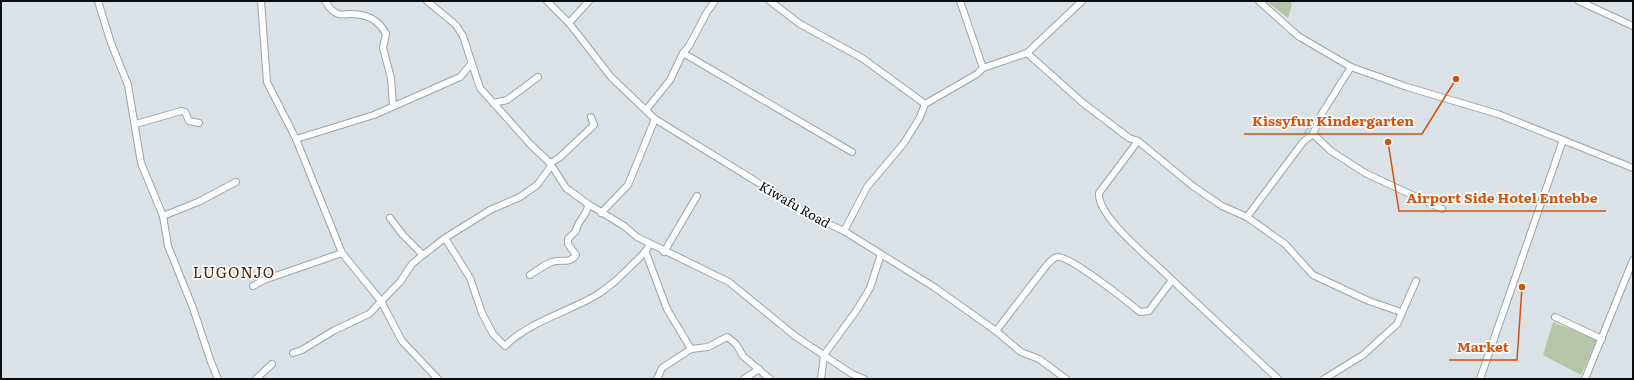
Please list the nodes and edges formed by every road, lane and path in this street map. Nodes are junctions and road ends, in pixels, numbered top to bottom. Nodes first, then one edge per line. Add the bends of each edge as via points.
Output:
1 (98, 1) edge
2 (260, 1) edge
3 (325, 1) edge
4 (428, 1) edge
5 (547, 1) edge
6 (588, 1) edge
7 (715, 1) edge
8 (770, 1) edge
9 (960, 1) edge
10 (1082, 1) edge
11 (1259, 1) edge
12 (1579, 1) edge
13 (569, 23) junction
14 (1633, 26) edge
15 (683, 53) junction
16 (1027, 53) junction
17 (471, 64) junction
18 (1350, 67) junction
19 (983, 68) junction
20 (538, 76) dead end
21 (493, 103) junction
22 (925, 104) junction
23 (393, 106) junction
24 (646, 110) junction
25 (591, 116) dead end
26 (655, 119) junction
27 (198, 123) dead end
28 (136, 124) junction
29 (1313, 134) junction
30 (296, 139) junction
31 (1564, 140) junction
32 (1138, 141) junction
33 (852, 152) dead end
34 (550, 165) junction
35 (1633, 168) edge
36 (236, 182) dead end
37 (697, 196) dead end
38 (588, 204) junction
39 (1442, 209) dead end
40 (601, 213) junction
41 (163, 216) junction
42 (1247, 217) junction
43 (390, 218) dead end
44 (844, 231) junction
45 (444, 238) junction
46 (650, 244) junction
47 (664, 252) junction
48 (342, 253) junction
49 (646, 253) junction
50 (881, 254) junction
51 (423, 255) junction
52 (1633, 260) edge
53 (530, 275) dead end
54 (1172, 280) junction
55 (1416, 281) dead end
56 (253, 286) dead end
57 (381, 301) junction
58 (1401, 312) junction
59 (1555, 317) dead end
60 (996, 331) junction
61 (1602, 339) junction
62 (691, 350) junction
63 (293, 353) dead end
64 (824, 354) junction
65 (272, 364) dead end
66 (759, 369) junction
67 (1586, 377) edge
68 (218, 379) edge
69 (256, 379) edge
70 (438, 379) edge
71 (657, 379) edge
72 (744, 379) edge
73 (770, 379) edge
74 (821, 379) edge
75 (864, 379) edge
76 (1066, 379) edge
77 (1278, 379) edge
78 (1324, 379) edge
79 (1480, 379) edge
80 (1594, 379) edge

1 - 28 street via 128,85
2 - 30 street via 267,82
3 - 23 street via 338,14 370,16 380,24 386,34 383,48 391,78
4 - 17 street via 456,25 465,41
5 - 13 street, Kiwafu Road
6 - 13 street
7 - 15 street
8 - 22 street via 800,24 862,58
9 - 19 street
10 - 16 street
11 - 18 street via 1298,36
12 - 14 street
13 - 24 street, Kiwafu Road via 611,77
15 - 24 street via 670,80
15 - 33 street
16 - 19 street
16 - 32 street via 1084,103 1129,138
17 - 21 street via 480,88
17 - 23 street via 460,77
18 - 29 street via 1321,115
18 - 31 street via 1498,114
19 - 22 street
20 - 21 street via 507,100
21 - 34 street
22 - 44 street via 904,143 867,187
23 - 30 street via 346,125
24 - 26 street, Kiwafu Road
25 - 34 street via 594,125
26 - 40 street via 628,185
26 - 44 street, Kiwafu Road via 812,216
27 - 28 street via 189,122 185,112 181,111
28 - 41 street via 141,163
29 - 39 street via 1331,151 1365,173
29 - 42 street via 1303,142
30 - 48 street
31 - 35 street
31 - 79 street
32 - 42 street via 1194,187 1222,206
32 - 54 street via 1099,193 1098,199 1131,243
34 - 38 street via 566,188
34 - 45 street via 537,185 520,197 490,210
36 - 41 street via 198,202
37 - 47 street
38 - 40 street
38 - 53 street via 588,210 577,225 576,231 568,239 568,244 576,255 566,261 553,261
40 - 46 street
41 - 68 street via 168,246
42 - 58 street via 1285,244 1313,275 1369,301
43 - 51 street
44 - 50 street, Kiwafu Road
45 - 49 street via 470,278 482,313 493,334 505,346 529,328 595,296 616,282
45 - 51 street
46 - 47 street
46 - 49 street
47 - 64 street via 729,282 795,336
48 - 56 street
48 - 57 street
49 - 62 street via 667,309
50 - 60 street, Kiwafu Road via 934,287
50 - 64 street via 870,288
51 - 57 street via 412,264 400,282
52 - 61 street
54 - 60 street via 1149,311 1140,312 1078,266 1058,257 1046,266
54 - 77 street
55 - 58 street
57 - 63 street via 369,314
57 - 70 street via 402,341
58 - 78 street via 1397,324 1363,355
59 - 61 street
60 - 76 street, Kiwafu Road via 1021,352 1039,360
61 - 67 street
62 - 66 street via 708,347 727,337 736,344 743,356
62 - 71 street via 662,368
64 - 74 street
64 - 75 street via 852,374
65 - 69 street
66 - 72 street
66 - 73 street
67 - 80 street

